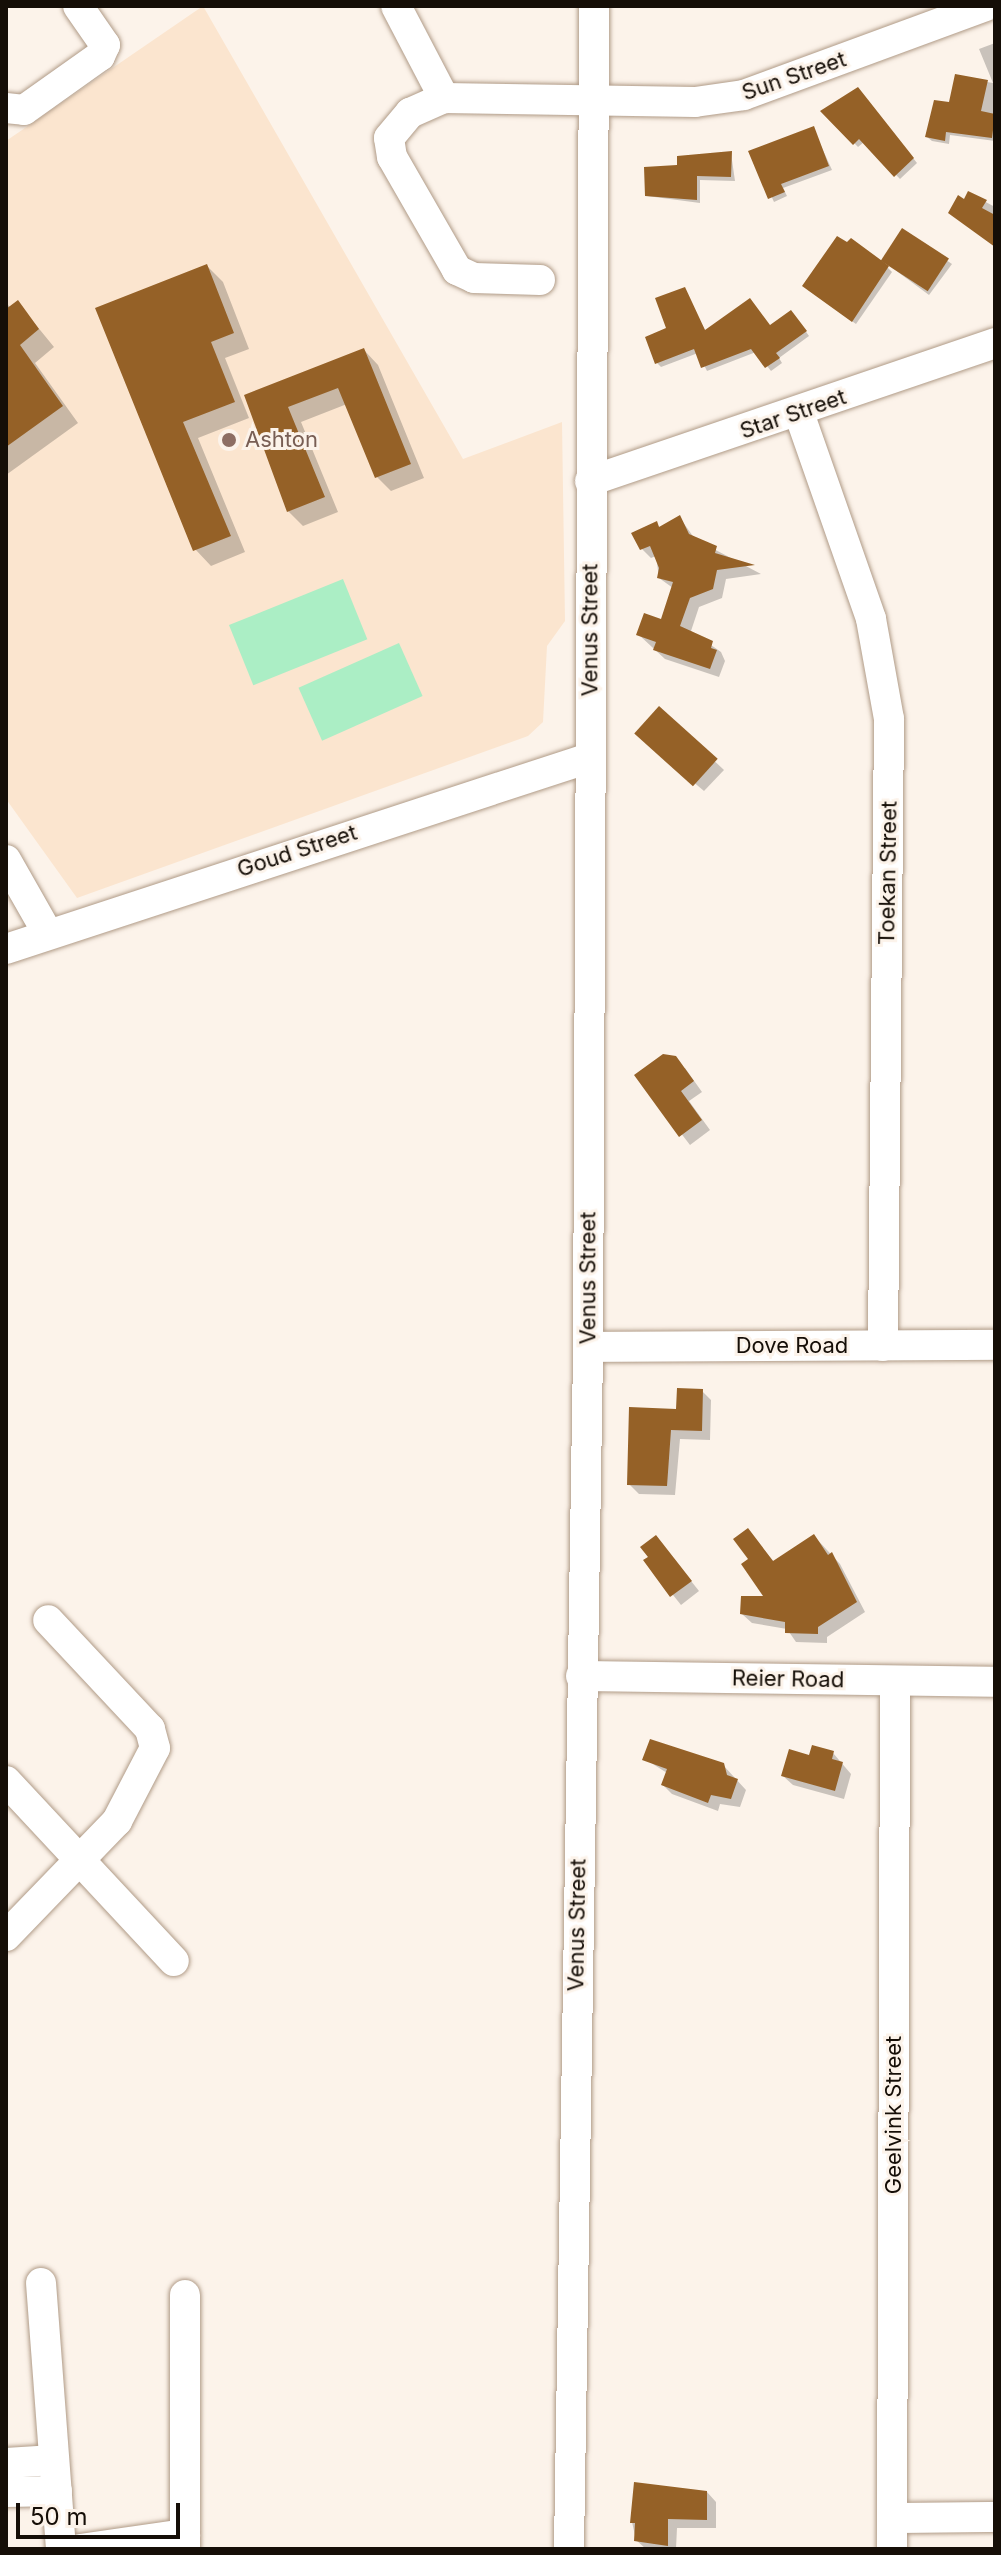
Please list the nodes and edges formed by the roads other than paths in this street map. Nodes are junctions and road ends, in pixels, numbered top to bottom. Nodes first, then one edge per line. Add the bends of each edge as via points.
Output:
1 (78, 6) edge
2 (396, 6) edge
3 (594, 6) edge
4 (986, 6) edge
5 (956, 11) edge
6 (444, 98) junction
7 (595, 100) junction
8 (6, 108) edge
9 (540, 280) dead end
10 (995, 343) edge
11 (799, 413) junction
12 (590, 481) junction
13 (589, 758) junction
14 (6, 860) edge
15 (48, 934) junction
16 (6, 949) edge
17 (995, 1345) edge
18 (883, 1346) junction
19 (588, 1347) junction
20 (48, 1620) dead end
21 (581, 1676) junction
22 (895, 1681) junction
23 (995, 1682) edge
24 (6, 1781) edge
25 (80, 1859) junction
26 (6, 1936) edge
27 (174, 1961) dead end
28 (41, 2283) dead end
29 (185, 2295) dead end
30 (54, 2460) junction
31 (6, 2463) edge
32 (57, 2491) junction
33 (6, 2492) edge
34 (995, 2517) edge
35 (893, 2518) junction
36 (185, 2542) edge
37 (61, 2549) edge
38 (81, 2549) edge
39 (569, 2549) edge
40 (892, 2549) edge

1 - 8 street via 105,45 100,56 24,110
2 - 6 street
3 - 7 street, Venus Street
4 - 5 street, Sun Street
5 - 7 street, Sun Street via 744,95 695,102
6 - 7 street, Sun Street
6 - 9 street via 410,113 389,138 402,177 457,270 474,278
7 - 12 street, Venus Street
10 - 11 street, Star Street
11 - 12 street, Star Street
11 - 18 street, Toekan Street via 871,619 889,719
12 - 13 street, Venus Street
13 - 15 street, Goud Street
13 - 19 street, Venus Street
14 - 15 street
15 - 16 street, Goud Street
17 - 18 street, Dove Road
18 - 19 street, Dove Road
19 - 21 street, Venus Street
20 - 25 street via 150,1729 155,1748 117,1821
21 - 22 street, Reier Road
21 - 39 street, Venus Street
22 - 23 street, Reier Road
22 - 35 street, Geelvink Street
24 - 25 street
25 - 26 street
25 - 27 street
28 - 30 street
29 - 36 street
30 - 31 street
30 - 32 street
32 - 33 street
32 - 37 street
34 - 35 street
35 - 40 street, Geelvink Street
36 - 38 street

